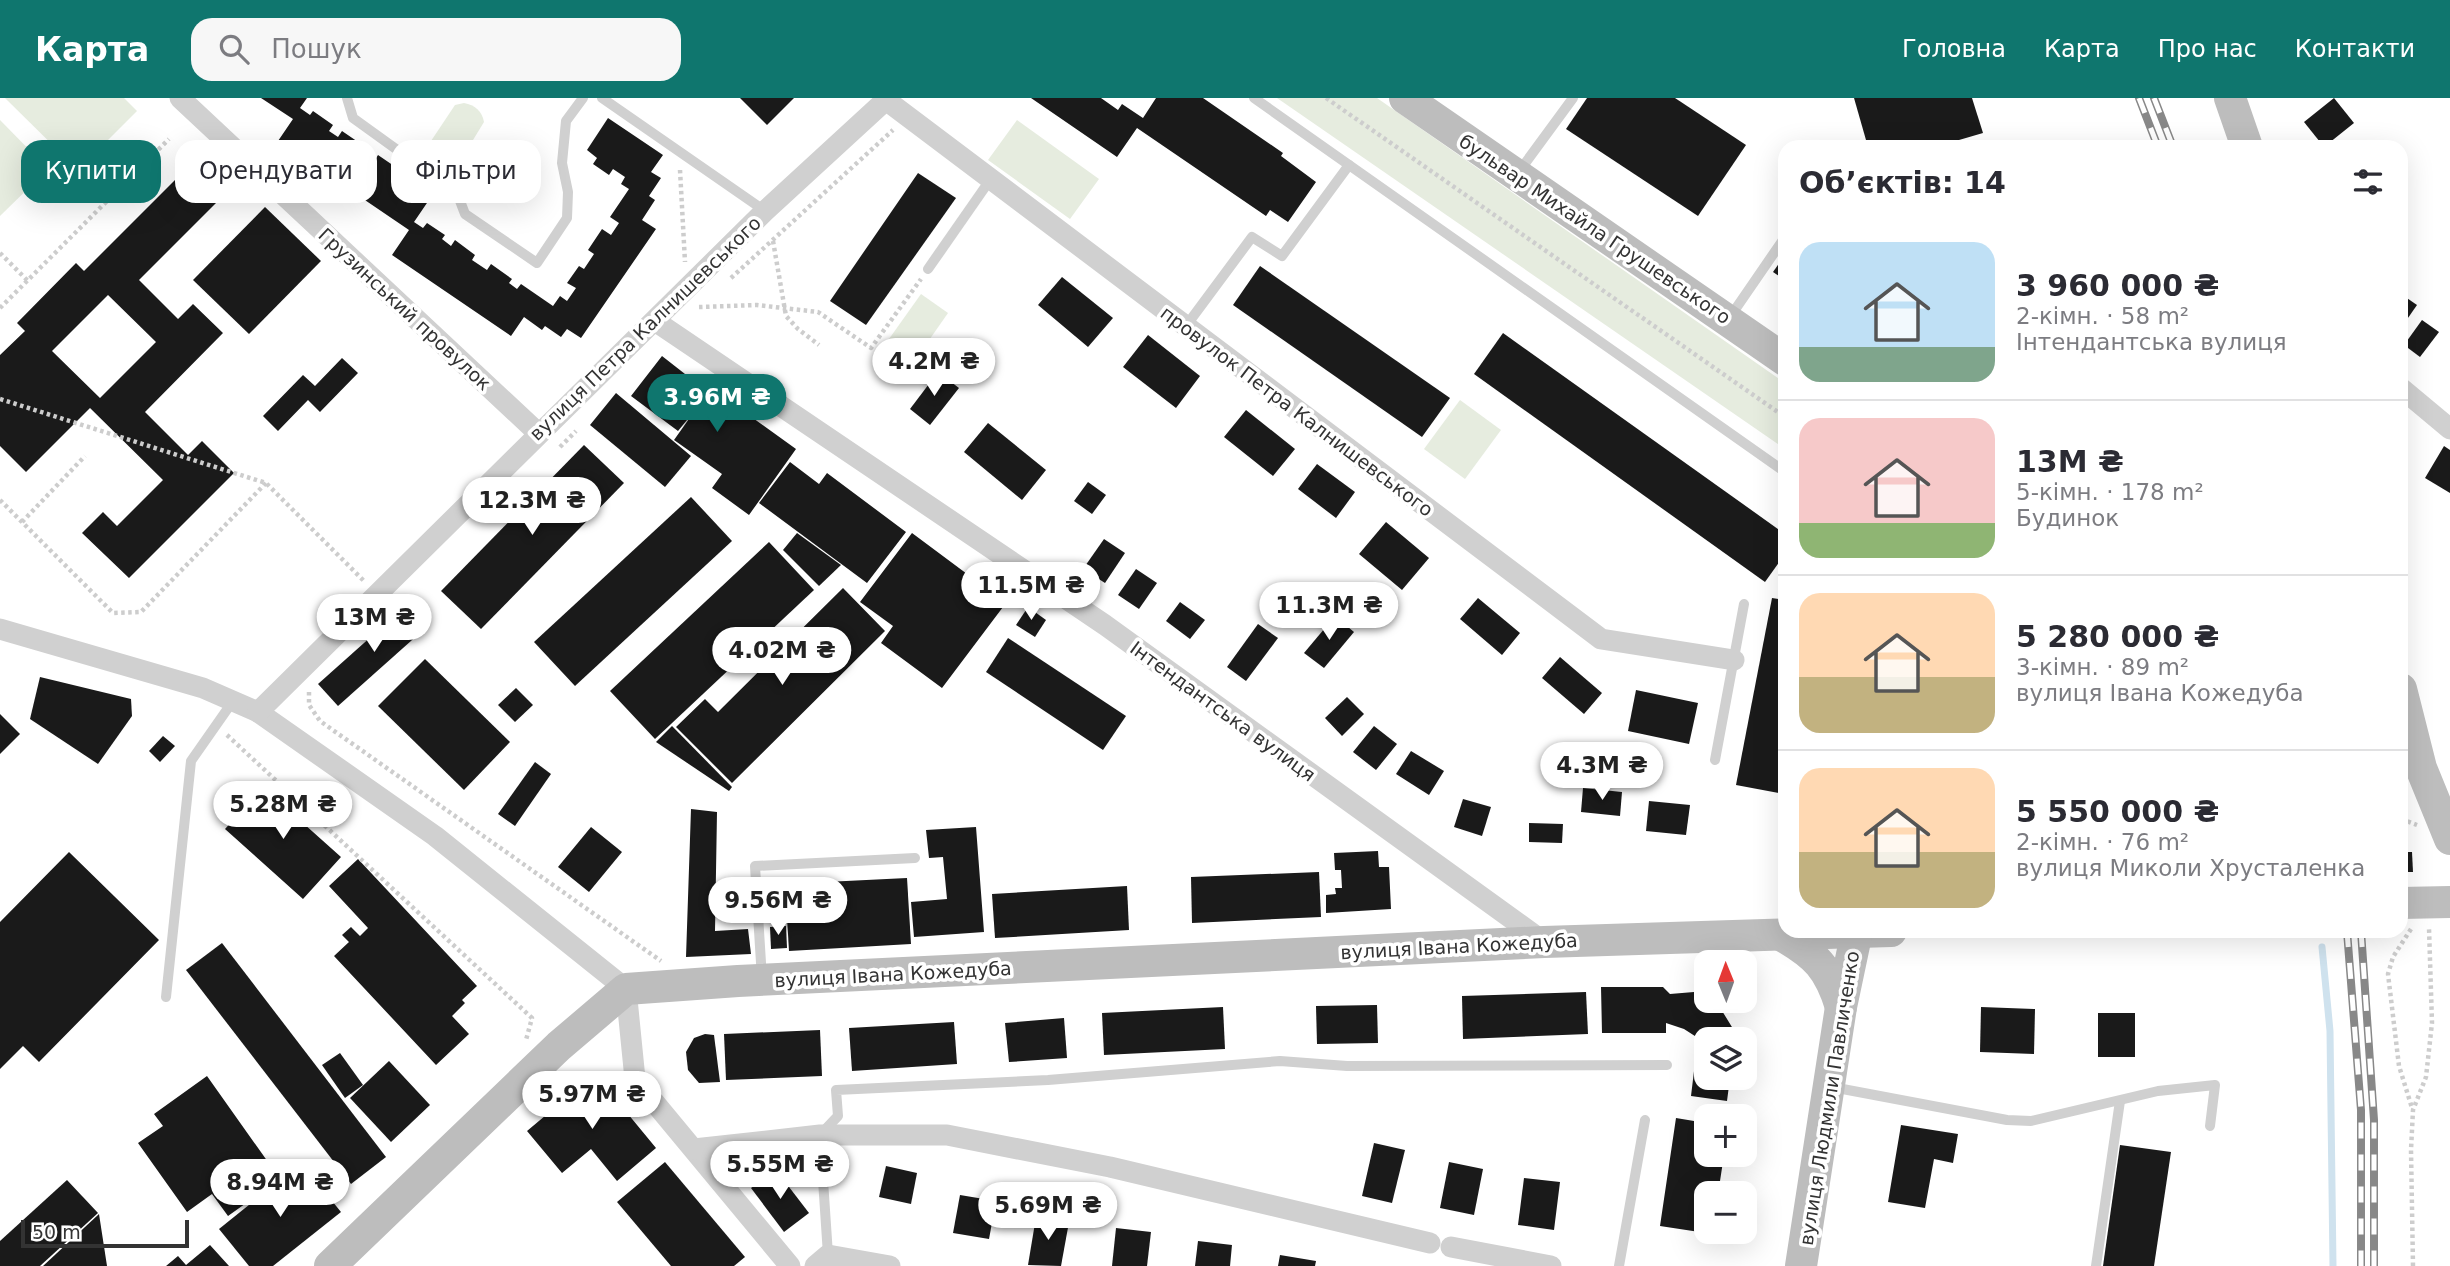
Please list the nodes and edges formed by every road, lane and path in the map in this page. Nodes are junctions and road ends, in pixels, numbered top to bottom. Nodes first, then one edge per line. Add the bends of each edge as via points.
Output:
1 (180, 98) edge
2 (347, 98) edge
3 (583, 98) edge
4 (602, 98) edge
5 (1254, 98) edge
6 (1326, 98) edge
7 (1405, 98) edge
8 (1573, 98) edge
9 (2230, 98) edge
10 (887, 99) edge
11 (906, 117) junction
12 (169, 139) dead end
13 (2245, 140) edge
14 (679, 151) junction
15 (1349, 164) junction
16 (1517, 175) junction
17 (990, 180) junction
18 (765, 211) junction
19 (773, 240) junction
20 (1778, 247) edge
21 (0, 253) edge
22 (928, 269) joint
23 (685, 270) dead end
24 (27, 281) junction
25 (727, 282) dead end
26 (708, 299) dead end
27 (785, 306) junction
28 (699, 307) junction
29 (0, 309) edge
30 (1729, 320) junction
31 (1186, 326) junction
32 (663, 327) junction
33 (819, 345) dead end
34 (1778, 355) edge
35 (2408, 394) edge
36 (0, 399) edge
37 (1778, 412) edge
38 (579, 428) dead end
39 (2450, 429) edge
40 (538, 433) junction
41 (85, 456) dead end
42 (550, 457) dead end
43 (1778, 467) edge
44 (266, 483) junction
45 (0, 500) edge
46 (22, 522) junction
47 (377, 594) junction
48 (1744, 604) dead end
49 (0, 629) edge
50 (1734, 660) junction
51 (309, 688) dead end
52 (233, 701) junction
53 (258, 712) junction
54 (2408, 717) edge
55 (225, 733) dead end
56 (1715, 760) dead end
57 (2450, 839) edge
58 (915, 858) dead end
59 (2427, 903) edge
60 (2408, 933) edge
61 (1778, 935) edge
62 (1801, 938) edge
63 (1856, 938) edge
64 (1894, 938) edge
65 (2405, 938) edge
66 (1544, 942) junction
67 (670, 967) dead end
68 (762, 980) junction
69 (626, 989) junction
70 (1844, 992) junction
71 (166, 997) dead end
72 (525, 1042) dead end
73 (1667, 1065) dead end
74 (1829, 1087) junction
75 (2120, 1101) junction
76 (2413, 1110) junction
77 (1645, 1120) dead end
78 (2210, 1126) dead end
79 (820, 1135) junction
80 (694, 1149) junction
81 (1430, 1243) dead end
82 (1451, 1247) dead end
83 (822, 1260) edge
84 (330, 1266) edge
85 (790, 1266) edge
86 (890, 1266) edge
87 (1551, 1266) edge
88 (1619, 1266) edge
89 (1801, 1266) edge
90 (2096, 1266) edge
91 (2413, 1266) edge

1 - 40 street, Грузинський провулок
2 - 3 lane via 353,118 457,193 465,214 537,263 567,218 562,163 566,121
4 - 14 lane
5 - 15 lane
6 - 37 path
7 - 16 street, бульвар Михайла Грушевського
8 - 16 lane
9 - 13 street
10 - 11 street, провулок Петра Калнишевського
10 - 18 street, вулиця Петра Калнишевського
11 - 17 street, провулок Петра Калнишевського
11 - 19 path
12 - 24 path
14 - 18 lane
14 - 23 path
15 - 31 lane via 1282,256 1252,237
15 - 43 lane
16 - 30 street, бульвар Михайла Грушевського
17 - 22 lane
17 - 31 street, провулок Петра Калнишевського
18 - 32 street, вулиця Петра Калнишевського
19 - 25 path
19 - 27 path
20 - 30 lane
21 - 24 path
22 - 27 path via 872,348 818,312
24 - 29 path
26 - 28 path
27 - 28 path
27 - 33 path via 786,316
28 - 32 path
30 - 34 street, бульвар Михайла Грушевського
31 - 50 street, провулок Петра Калнишевського via 1601,639
32 - 40 street, вулиця Петра Калнишевського
32 - 66 street, Інтендантська вулиця via 1105,625
35 - 39 street
36 - 44 path
38 - 42 path
40 - 47 street, вулиця Петра Калнишевського
41 - 46 path
44 - 46 path via 141,612 113,613
44 - 47 path
45 - 46 path
47 - 53 street, вулиця Петра Калнишевського
48 - 50 lane
49 - 52 street via 203,688
50 - 56 lane
51 - 67 path via 309,705 320,721
52 - 53 street
52 - 71 lane via 191,761
53 - 69 street via 435,836
54 - 57 street via 2421,768
55 - 72 path via 533,1018
58 - 68 lane via 755,866
59 - 60 path
59 - 76 path via 2432,1023 2426,1077
61 - 66 street, вулиця Івана Кожедуба
62 - 70 street via 1800,946
63 - 70 street, вулиця Людмили Павличенко
64 - 70 street via 1867,955
65 - 76 path via 2388,974 2399,1066
66 - 68 street, вулиця Івана Кожедуба
68 - 69 street, вулиця Івана Кожедуба
69 - 80 street via 635,1079
69 - 84 street via 559,1046
70 - 74 street, вулиця Людмили Павличенко
73 - 79 lane via 1347,1066 1280,1061 1048,1080 836,1090 838,1116
74 - 75 lane via 2007,1120 2031,1121
74 - 89 street, вулиця Людмили Павличенко
75 - 78 lane via 2158,1091 2215,1085
75 - 90 lane
76 - 91 path
77 - 88 lane
79 - 80 street
79 - 81 street via 947,1135 1110,1167
79 - 83 lane
80 - 85 street
82 - 87 street
83 - 86 street

